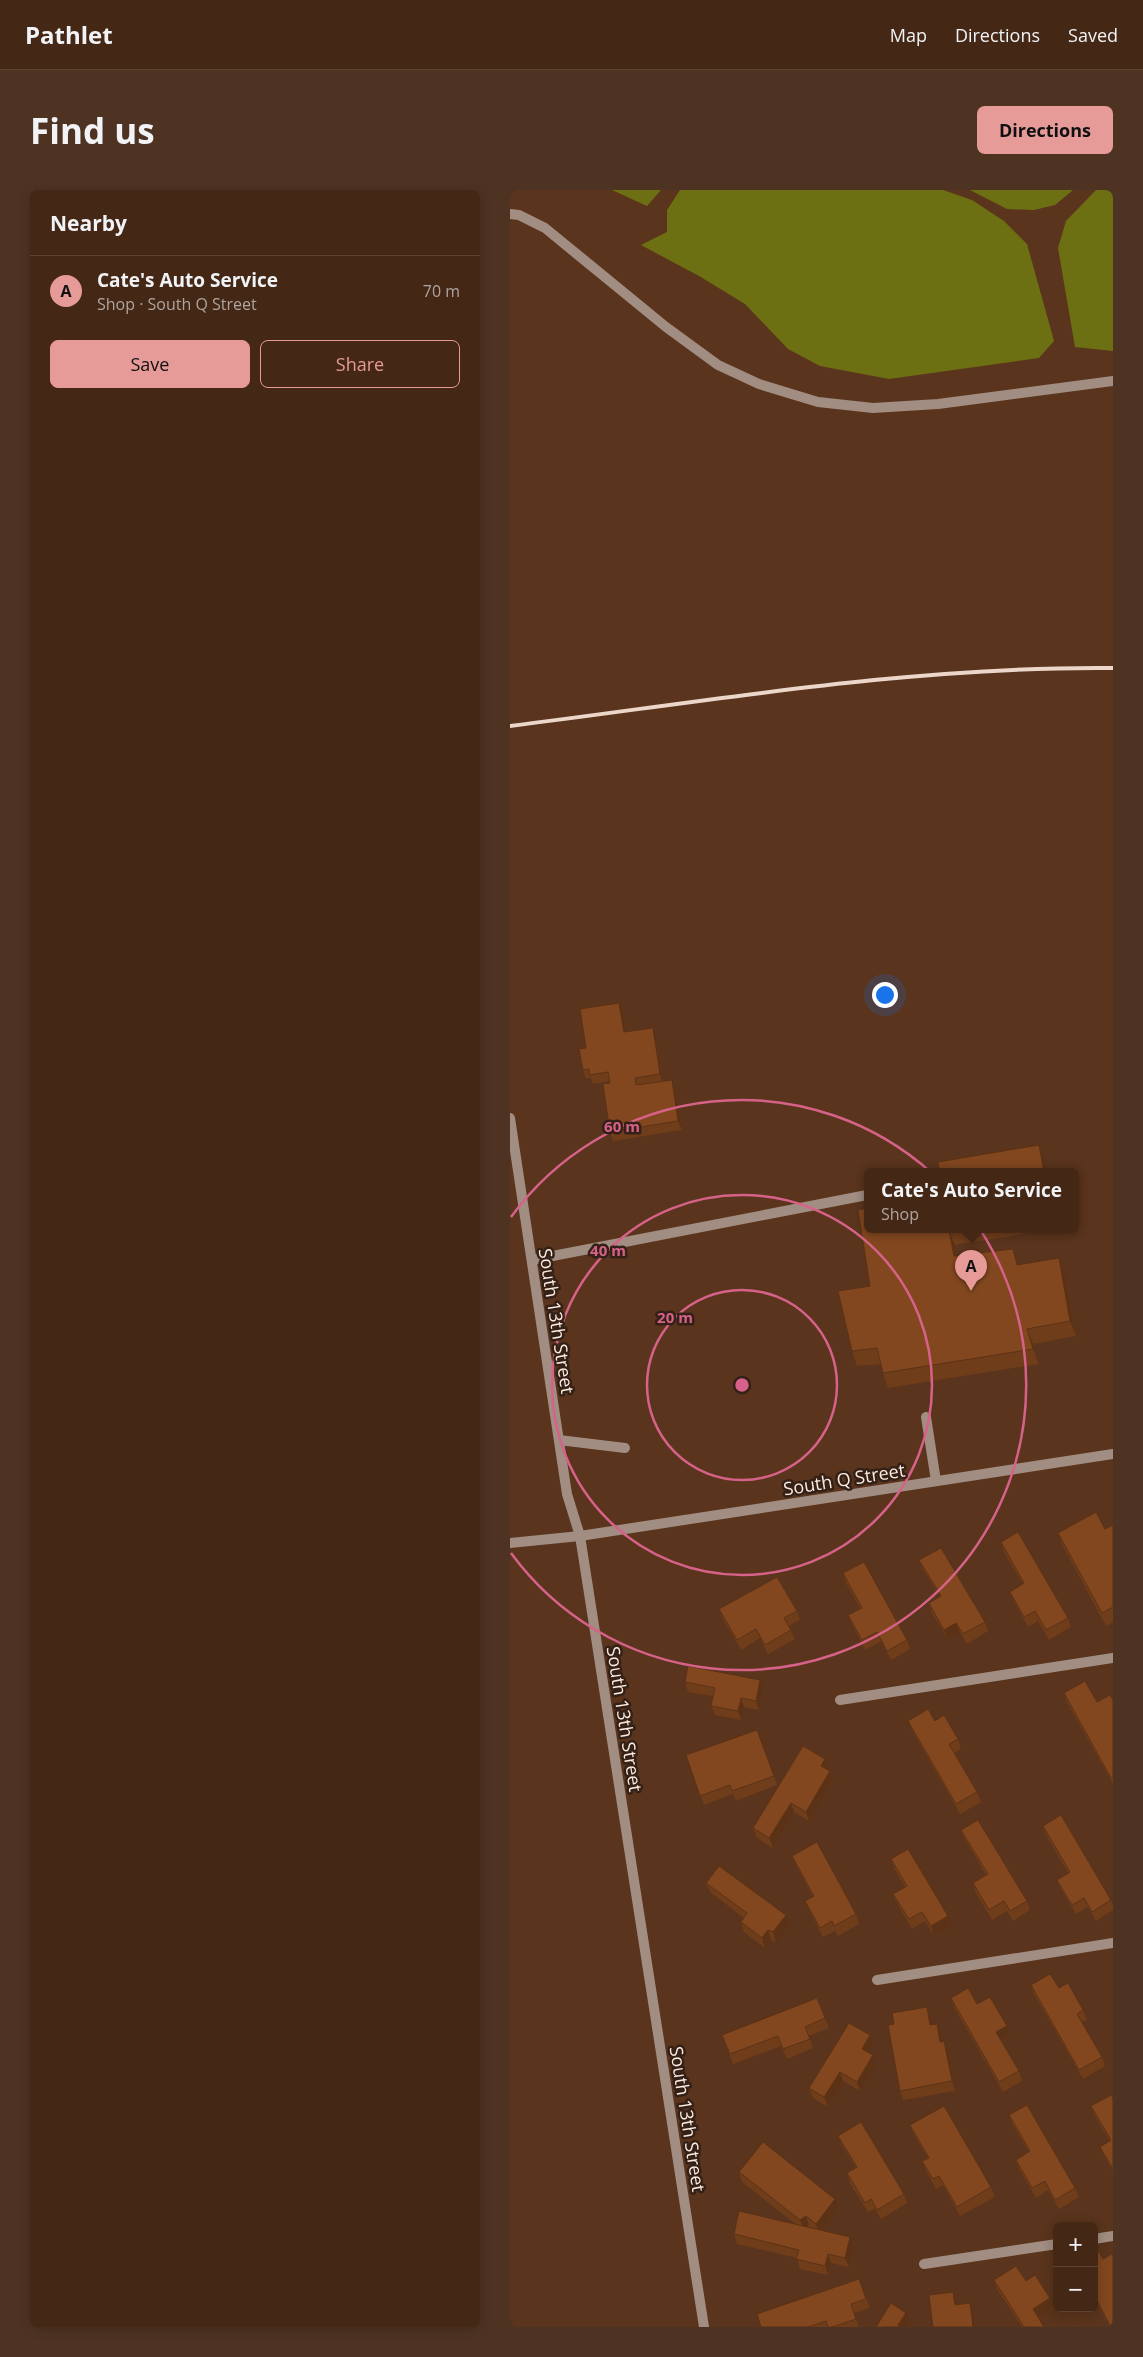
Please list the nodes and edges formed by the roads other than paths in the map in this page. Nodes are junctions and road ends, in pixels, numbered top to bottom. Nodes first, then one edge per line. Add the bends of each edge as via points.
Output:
1 (510, 214) edge
2 (1113, 381) edge
3 (510, 1118) edge
4 (864, 1195) edge
5 (532, 1260) junction
6 (926, 1416) dead end
7 (559, 1440) junction
8 (625, 1448) dead end
9 (1113, 1454) edge
10 (936, 1481) junction
11 (580, 1536) junction
12 (510, 1543) edge
13 (1113, 1658) edge
14 (840, 1700) dead end
15 (1113, 1943) edge
16 (877, 1980) dead end
17 (1113, 2236) edge
18 (1098, 2238) edge
19 (1053, 2245) edge
20 (924, 2264) dead end
21 (704, 2327) edge

1 - 2 street via 545,228 718,365 759,384 818,402 873,408 938,404
3 - 5 street, South 13th Street
4 - 5 street
5 - 7 street, South 13th Street
6 - 10 street
7 - 8 street
7 - 11 street, South 13th Street via 567,1494
9 - 10 street, South Q Street
10 - 11 street, South Q Street
11 - 12 street, South Q Street
11 - 21 street, South 13th Street
13 - 14 street
15 - 16 street
17 - 18 street
19 - 20 street

